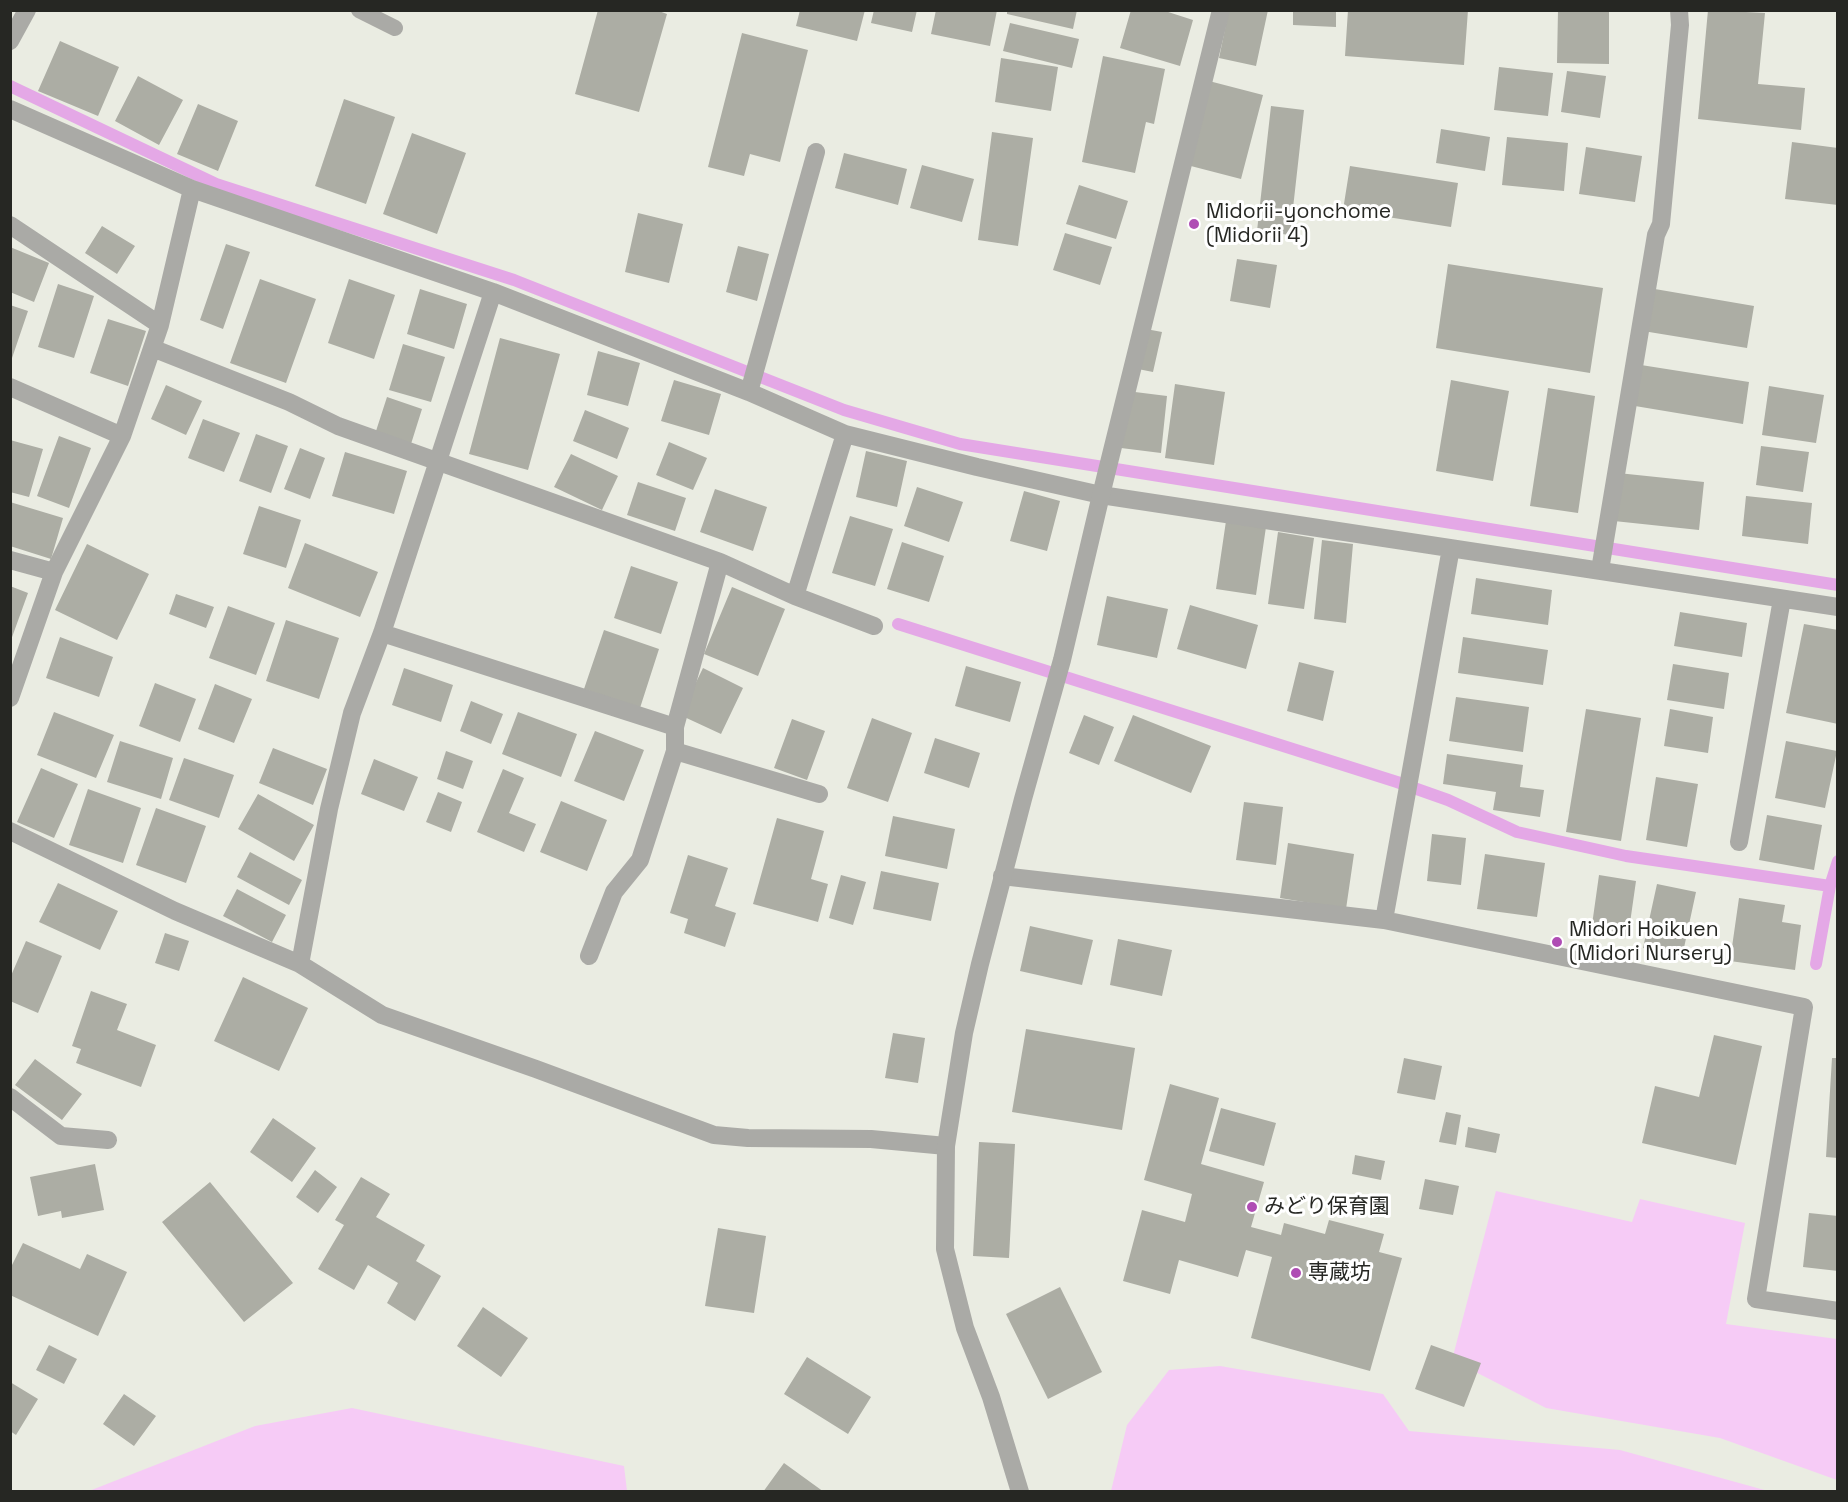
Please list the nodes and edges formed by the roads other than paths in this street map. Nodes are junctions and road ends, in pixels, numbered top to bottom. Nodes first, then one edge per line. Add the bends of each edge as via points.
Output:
1 (27, 10) edge
2 (359, 10) edge
3 (1221, 10) edge
4 (1679, 10) edge
5 (395, 28) dead end
6 (10, 41) edge
7 (10, 109) edge
8 (816, 152) dead end
9 (192, 189) junction
10 (10, 225) edge
11 (493, 292) junction
12 (160, 325) junction
13 (152, 348) junction
14 (10, 387) edge
15 (749, 392) junction
16 (845, 434) junction
17 (122, 436) junction
18 (438, 460) junction
19 (1101, 495) junction
20 (1451, 548) junction
21 (10, 560) edge
22 (720, 562) junction
23 (1600, 570) junction
24 (54, 572) junction
25 (795, 596) junction
26 (1782, 599) junction
27 (1838, 607) edge
28 (874, 626) dead end
29 (382, 633) junction
30 (10, 698) edge
31 (675, 727) junction
32 (675, 751) junction
33 (819, 794) dead end
34 (10, 831) edge
35 (1739, 842) dead end
36 (1002, 876) junction
37 (1384, 920) junction
38 (589, 956) dead end
39 (300, 964) junction
40 (10, 1097) edge
41 (108, 1140) dead end
42 (946, 1146) junction
43 (1838, 1311) edge
44 (1020, 1491) edge

1 - 6 street
2 - 5 lane
3 - 19 street
4 - 23 street via 1661,224 1656,235
7 - 9 street
8 - 15 street
9 - 11 street
9 - 12 street
10 - 12 street
11 - 15 street
11 - 18 street
12 - 13 street
13 - 17 street
13 - 18 street via 290,402 338,426
14 - 17 street
15 - 16 street
16 - 19 street
16 - 25 street
17 - 24 street
18 - 22 street
18 - 29 street
19 - 20 street
19 - 36 street via 1062,660
20 - 23 street
20 - 37 street
21 - 24 street
22 - 25 street
22 - 31 street
23 - 26 street
24 - 30 street
25 - 28 street
26 - 27 street
26 - 35 street
29 - 31 street
29 - 39 street via 352,713 329,809
31 - 32 street
32 - 33 street
32 - 38 street via 640,860 614,892
34 - 39 street via 175,912
36 - 37 street
36 - 42 street via 964,1033
37 - 43 street via 1804,1007 1756,1299
39 - 42 street via 382,1015 714,1135 871,1139
40 - 41 street via 61,1136
42 - 44 street via 945,1250 965,1328

